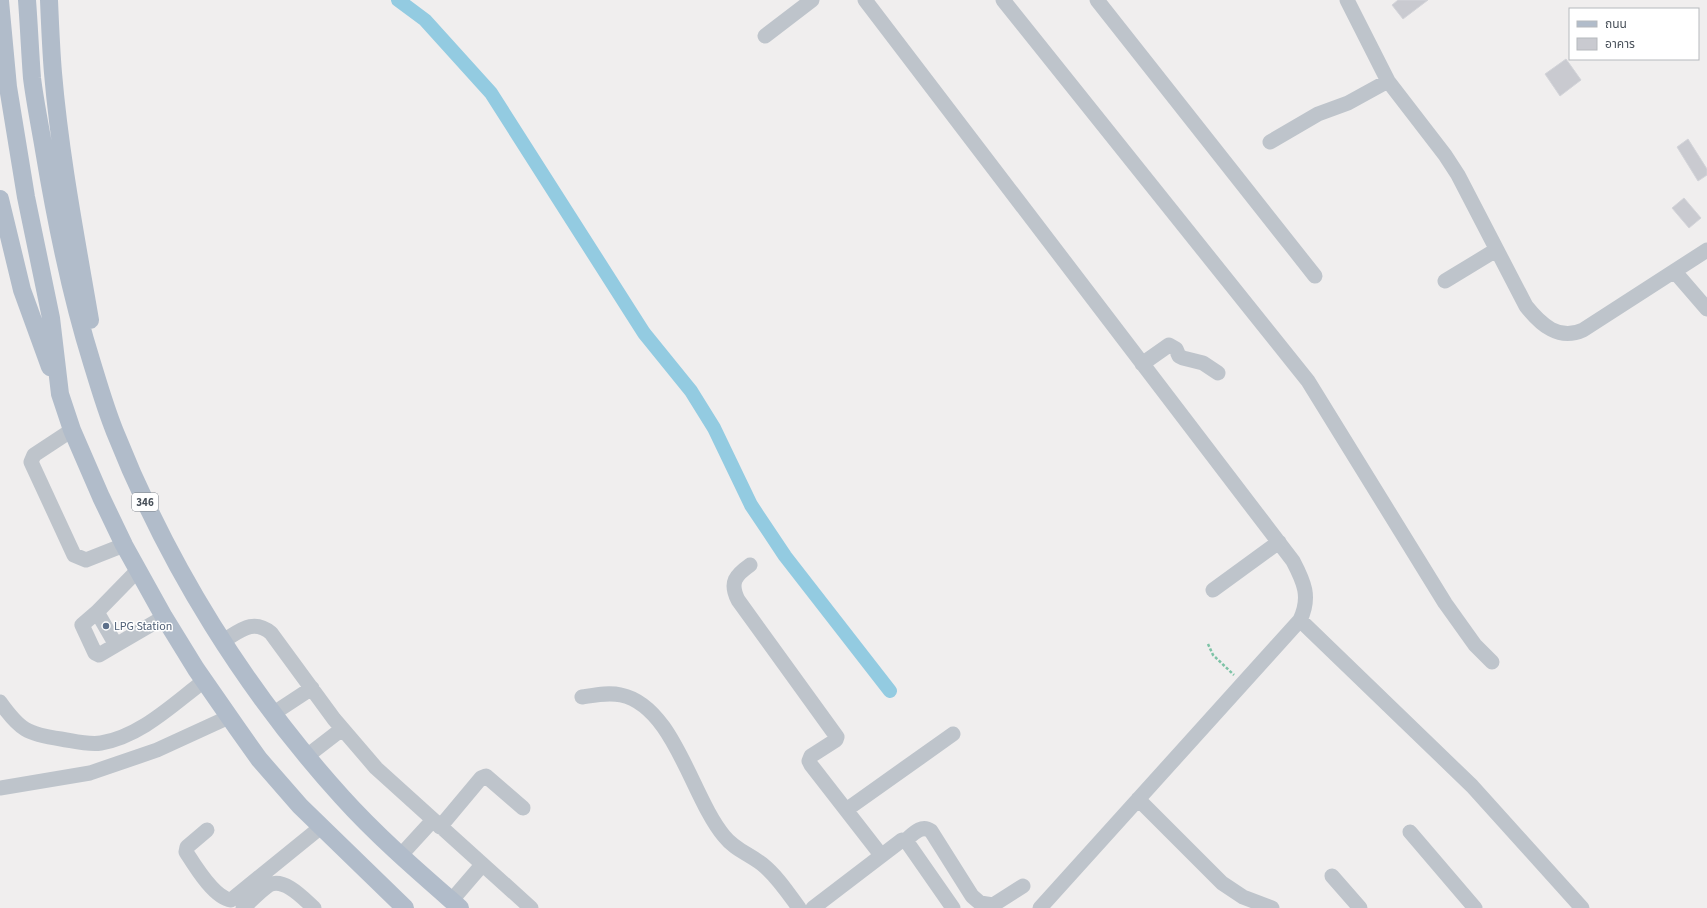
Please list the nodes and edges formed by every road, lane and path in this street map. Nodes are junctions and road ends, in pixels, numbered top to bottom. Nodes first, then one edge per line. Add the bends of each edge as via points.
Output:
1 (27, 0) edge
2 (49, 0) edge
3 (812, 0) edge
4 (865, 0) edge
5 (1003, 0) edge
6 (1098, 0) edge
7 (1347, 0) edge
8 (0, 1) edge
9 (796, 5) edge
10 (765, 36) dead end
11 (1388, 81) junction
12 (1270, 142) dead end
13 (0, 199) edge
14 (1496, 250) junction
15 (1707, 250) edge
16 (1675, 272) junction
17 (1315, 276) dead end
18 (1445, 281) dead end
19 (1707, 308) edge
20 (1142, 364) junction
21 (1218, 374) dead end
22 (60, 394) junction
23 (103, 397) junction
24 (72, 430) junction
25 (1279, 542) junction
26 (124, 545) junction
27 (750, 565) dead end
28 (138, 570) junction
29 (1213, 590) dead end
30 (97, 612) junction
31 (164, 617) junction
32 (1300, 620) junction
33 (223, 641) junction
34 (1208, 644) dead end
35 (116, 645) junction
36 (1492, 662) dead end
37 (204, 681) junction
38 (1242, 684) junction
39 (312, 688) junction
40 (582, 697) dead end
41 (0, 702) edge
42 (274, 713) junction
43 (229, 717) junction
44 (342, 729) junction
45 (952, 734) dead end
46 (308, 756) junction
47 (0, 788) edge
48 (1138, 799) junction
49 (523, 808) dead end
50 (846, 810) junction
51 (436, 824) junction
52 (321, 828) junction
53 (207, 830) dead end
54 (1410, 832) dead end
55 (905, 841) junction
56 (401, 855) junction
57 (878, 857) junction
58 (482, 865) junction
59 (1332, 876) dead end
60 (1023, 886) dead end
61 (456, 904) edge
62 (243, 908) edge
63 (314, 908) edge
64 (405, 908) edge
65 (531, 908) edge
66 (799, 908) edge
67 (813, 908) edge
68 (953, 908) edge
69 (1040, 908) edge
70 (1272, 908) edge
71 (1360, 908) edge
72 (1475, 908) edge
73 (1582, 908) edge

1 - 23 main road, 346 via 32,79 60,239 76,310
2 - 23 main road via 53,73 67,186
3 - 9 street
4 - 20 street
5 - 36 street via 1308,381 1445,603
6 - 17 street
7 - 11 street
8 - 22 main road via 8,87 26,197 51,318
9 - 10 street
11 - 12 street via 1348,103 1318,114
11 - 14 street via 1458,175
13 - 22 main road via 22,290
14 - 16 street via 1535,318 1564,334 1575,334 1584,330
14 - 18 street
15 - 16 street
16 - 19 street
20 - 21 street via 1169,345 1176,349 1179,356 1203,363
20 - 25 street
22 - 24 main road
23 - 33 main road, 346 via 137,486 178,566
24 - 26 main road
24 - 26 street via 34,454 31,462 74,554 86,560
25 - 29 street
25 - 32 street via 1294,561 1305,583 1304,613
26 - 28 main road
27 - 50 street via 738,576 732,589 836,734 836,740 811,756 809,761
28 - 30 street
28 - 31 main road
30 - 35 street
30 - 35 street via 82,625 95,653 99,655
31 - 35 street
31 - 37 main road
32 - 38 street
32 - 73 street via 1472,786
33 - 39 street via 252,625 266,629 276,638
33 - 42 main road, 346
34 - 38 path via 1213,655
37 - 41 street via 145,726 125,736 100,743 45,737 26,731 14,722
37 - 43 main road
38 - 48 street
39 - 42 street
39 - 44 street
40 - 66 street via 601,694 621,695 642,705 665,729 717,827 730,843 771,872
42 - 46 main road, 346
43 - 47 street via 157,750 90,773
43 - 52 main road via 259,759
44 - 46 street
44 - 51 street via 376,768
45 - 50 street
46 - 56 main road, 346 via 343,798
48 - 69 street
48 - 70 street via 1222,883 1243,897
49 - 51 street via 486,776 481,778
50 - 57 street
51 - 56 street
51 - 58 street
52 - 53 street via 231,900 218,894 186,852 187,847
52 - 64 main road
54 - 72 street
55 - 57 street via 901,840
55 - 60 street via 921,829 927,828 931,831 972,896 980,903 993,905
55 - 68 street
56 - 61 main road, 346
57 - 67 street
58 - 61 street
58 - 65 street
59 - 71 street
62 - 63 street via 270,885 279,884 295,892

